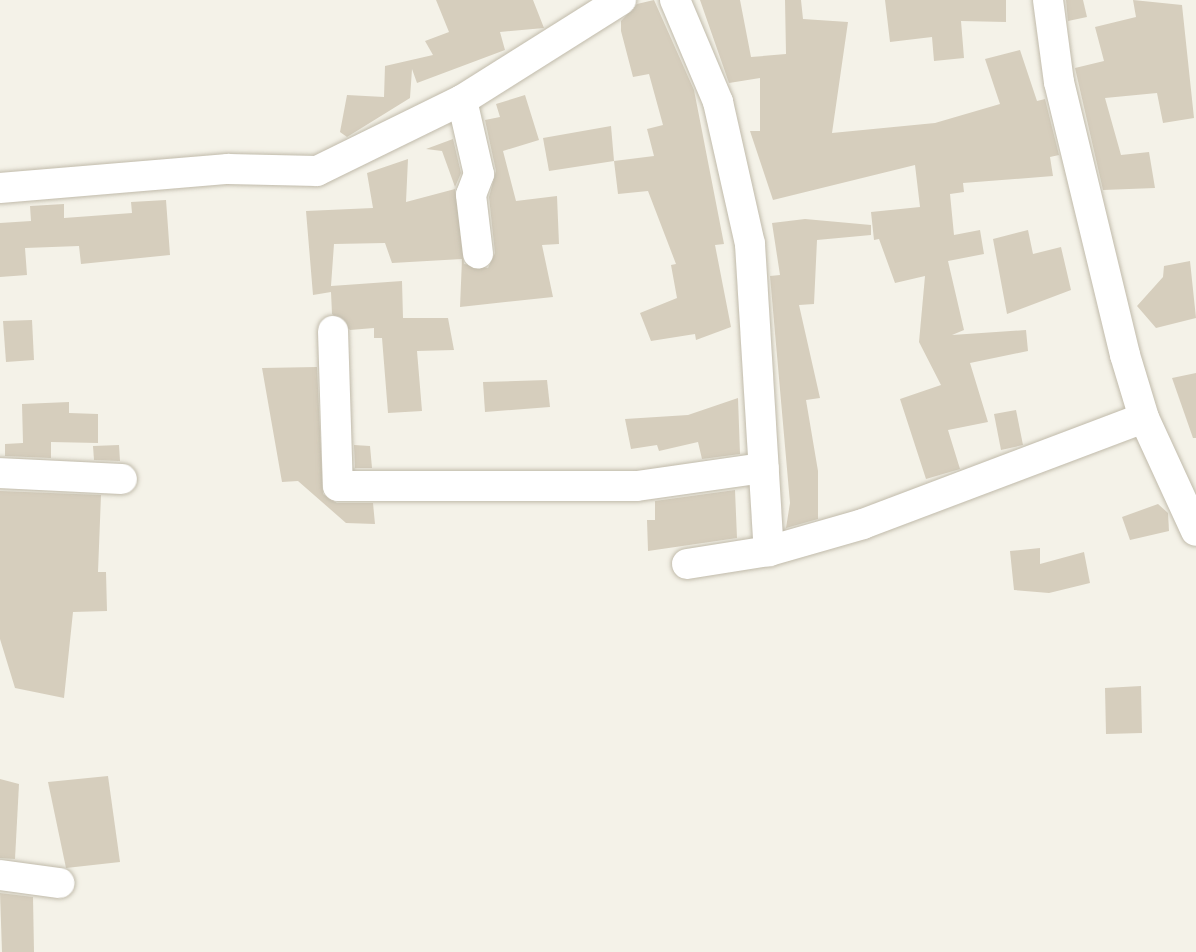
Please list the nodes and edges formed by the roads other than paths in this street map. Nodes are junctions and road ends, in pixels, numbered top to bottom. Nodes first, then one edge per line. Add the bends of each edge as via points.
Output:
1 (621, 0) edge
2 (675, 0) edge
3 (1048, 0) edge
4 (462, 100) junction
5 (0, 188) edge
6 (478, 254) dead end
7 (333, 331) dead end
8 (1144, 418) junction
9 (764, 468) junction
10 (0, 474) edge
11 (122, 480) dead end
12 (1196, 531) edge
13 (769, 551) junction
14 (687, 564) dead end
15 (0, 875) edge
16 (59, 883) dead end

1 - 4 street
2 - 9 street via 718,102 750,244
3 - 8 street via 1059,82
4 - 5 street via 317,171 228,169
4 - 6 street via 478,174 471,195
7 - 9 street via 338,486 637,486
8 - 12 street
8 - 13 street via 863,524
9 - 13 street
10 - 11 street
13 - 14 street
15 - 16 street

